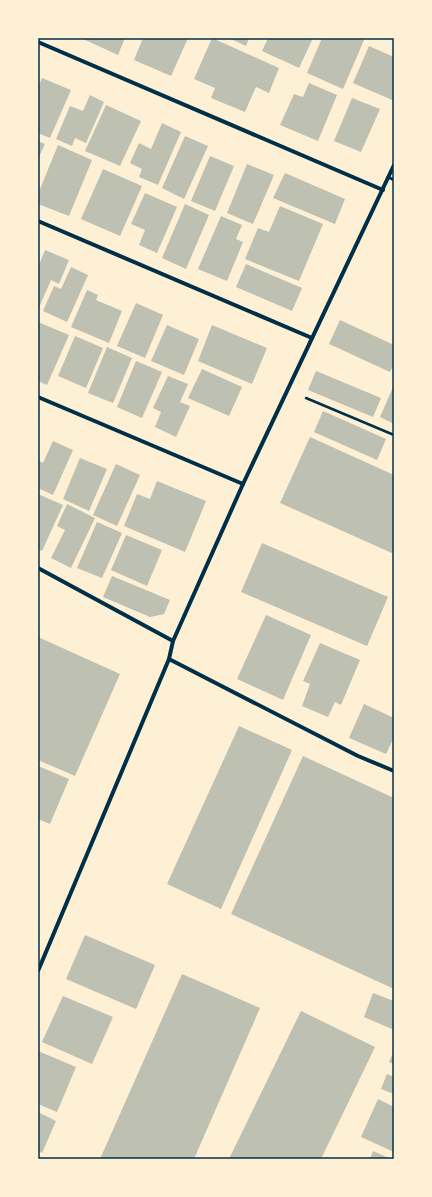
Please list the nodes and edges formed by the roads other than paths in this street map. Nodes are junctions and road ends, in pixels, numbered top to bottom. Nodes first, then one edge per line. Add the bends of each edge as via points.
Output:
1 (38, 42) edge
2 (394, 165) edge
3 (388, 178) junction
4 (394, 180) edge
5 (383, 190) junction
6 (38, 221) edge
7 (312, 338) junction
8 (38, 397) edge
9 (243, 484) junction
10 (38, 568) edge
11 (173, 641) junction
12 (170, 659) junction
13 (394, 770) edge
14 (38, 972) edge

1 - 5 street
2 - 3 street
3 - 4 lane
3 - 5 street
5 - 7 street
6 - 7 street
7 - 9 street
8 - 9 street
9 - 11 street
10 - 11 street
11 - 12 street
12 - 13 street via 358,756
12 - 14 street

